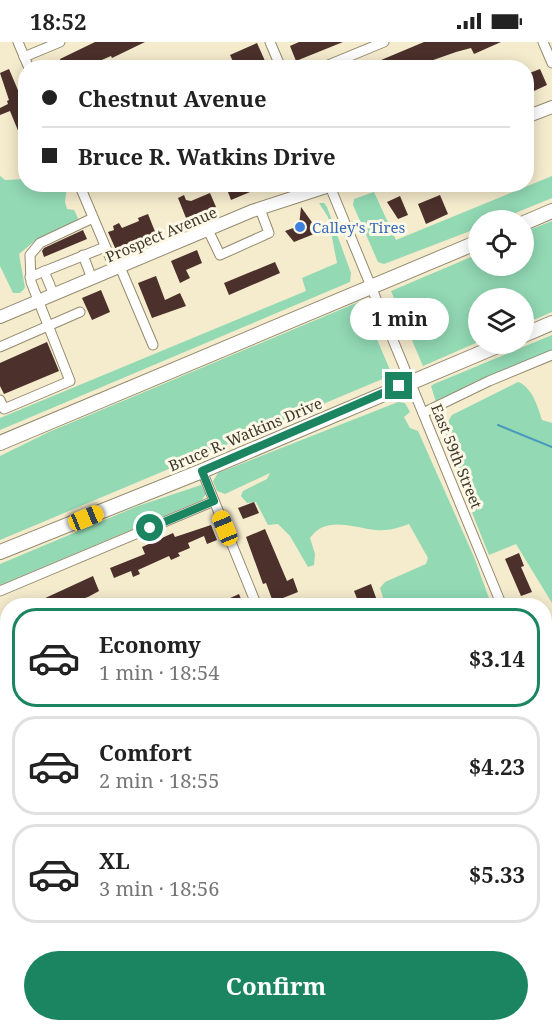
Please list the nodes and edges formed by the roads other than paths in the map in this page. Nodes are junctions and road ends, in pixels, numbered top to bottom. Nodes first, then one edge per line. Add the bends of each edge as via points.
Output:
1 (18, 42) edge
2 (60, 42) edge
3 (270, 42) edge
4 (384, 42) edge
5 (543, 42) edge
6 (24, 57) junction
7 (25, 60) edge
8 (278, 60) edge
9 (340, 60) edge
10 (552, 63) edge
11 (552, 107) edge
12 (534, 114) edge
13 (82, 192) edge
14 (310, 192) edge
15 (334, 192) edge
16 (260, 209) junction
17 (552, 211) edge
18 (93, 218) junction
19 (534, 219) edge
20 (207, 230) junction
21 (468, 246) edge
22 (105, 247) junction
23 (83, 255) junction
24 (117, 268) junction
25 (44, 271) junction
26 (30, 277) junction
27 (92, 279) junction
28 (371, 286) junction
29 (54, 295) junction
30 (38, 301) junction
31 (80, 312) dead end
32 (0, 317) edge
33 (552, 323) edge
34 (48, 326) junction
35 (534, 330) edge
36 (153, 345) dead end
37 (0, 347) edge
38 (477, 354) edge
39 (552, 355) edge
40 (410, 381) junction
41 (1, 406) edge
42 (423, 413) junction
43 (3, 441) edge
44 (202, 471) junction
45 (214, 501) junction
46 (2, 552) edge
47 (0, 591) edge
48 (254, 598) edge
49 (499, 598) edge

1 - 6 street
2 - 6 street
3 - 8 street
4 - 9 street
5 - 10 street
6 - 7 street
11 - 12 main road
13 - 18 street
14 - 16 main road, Prospect Avenue
15 - 28 street, East 59th Street
16 - 20 main road, Prospect Avenue
16 - 20 street via 269,233 220,255
17 - 19 highway
18 - 22 street
18 - 26 street via 39,243 30,255
20 - 24 main road, Prospect Avenue
21 - 28 highway
22 - 23 street
22 - 24 street
23 - 25 street
23 - 27 street
24 - 27 main road, Prospect Avenue
24 - 36 street
25 - 26 street
25 - 29 street
26 - 30 street
27 - 29 main road, Prospect Avenue
28 - 40 street, East 59th Street
28 - 43 highway
29 - 30 main road, Prospect Avenue
30 - 32 main road, Prospect Avenue
30 - 34 street
31 - 34 street
33 - 35 highway
34 - 37 street
34 - 41 street via 70,381
38 - 40 highway, Bruce R. Watkins Drive
39 - 42 street
40 - 42 street, East 59th Street
40 - 44 highway, Bruce R. Watkins Drive
42 - 49 street, East 59th Street
44 - 45 street
44 - 46 highway, Bruce R. Watkins Drive
45 - 47 street
45 - 48 street

